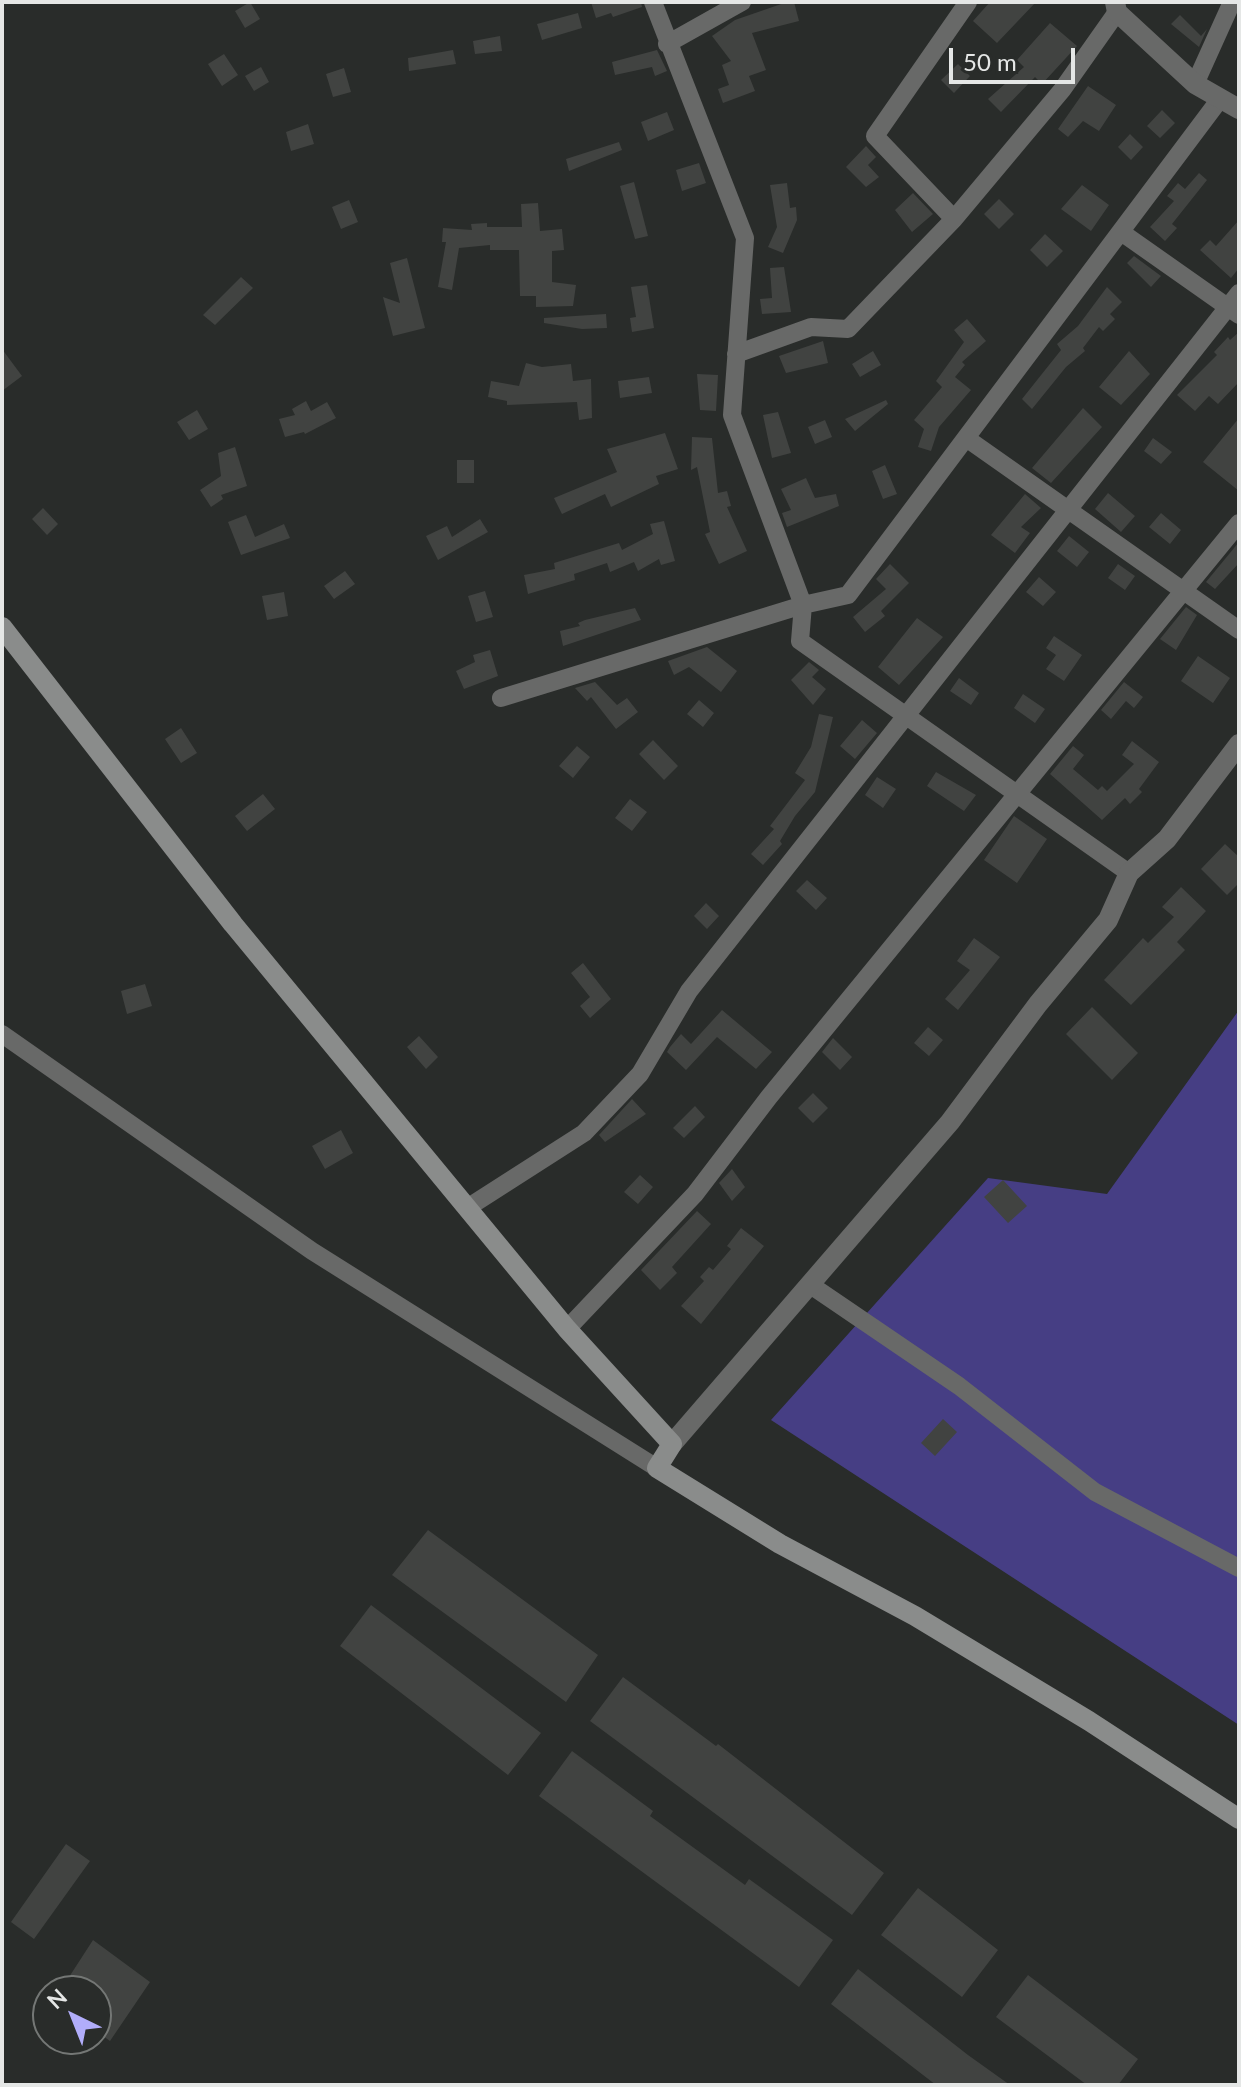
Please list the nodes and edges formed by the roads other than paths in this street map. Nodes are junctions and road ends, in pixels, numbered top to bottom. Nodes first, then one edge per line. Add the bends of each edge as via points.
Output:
1 (653, 2) edge
2 (742, 2) edge
3 (968, 2) edge
4 (1232, 2) edge
5 (1116, 7) edge
6 (667, 44) junction
7 (1195, 84) junction
8 (1220, 99) junction
9 (1239, 109) edge
10 (954, 219) junction
11 (1121, 232) junction
12 (1235, 305) edge
13 (736, 354) junction
14 (966, 438) junction
15 (1069, 508) junction
16 (1239, 523) edge
17 (1184, 591) junction
18 (803, 605) junction
19 (2, 627) edge
20 (1239, 630) edge
21 (501, 698) dead end
22 (905, 717) junction
23 (1239, 744) edge
24 (1017, 794) junction
25 (1129, 873) junction
26 (2, 1034) edge
27 (467, 1208) junction
28 (812, 1286) junction
29 (567, 1329) junction
30 (672, 1444) junction
31 (657, 1468) junction
32 (1239, 1568) edge
33 (1239, 1819) edge

1 - 6 street
2 - 6 street
3 - 10 street via 875,136
4 - 7 street
5 - 7 street
5 - 10 street via 1062,90
6 - 13 street via 745,238
7 - 8 street
8 - 9 street
8 - 11 street
10 - 13 street via 848,329 811,327
11 - 12 street
11 - 14 street
12 - 15 street
13 - 18 street via 732,415
14 - 15 street
14 - 18 street via 848,595
15 - 17 street
15 - 22 street
16 - 17 street
17 - 20 street
17 - 24 street
18 - 21 street
18 - 22 street via 800,641
19 - 27 main road via 233,924
22 - 24 street
22 - 27 street via 689,991 640,1074 584,1133
23 - 25 street via 1167,839
24 - 25 street
24 - 29 street via 695,1194
25 - 28 street via 1108,920 950,1122
26 - 31 street via 312,1251
27 - 29 main road
28 - 30 street
28 - 32 street via 959,1386 1095,1492
29 - 30 main road
30 - 31 main road
31 - 33 main road via 780,1544 915,1616

